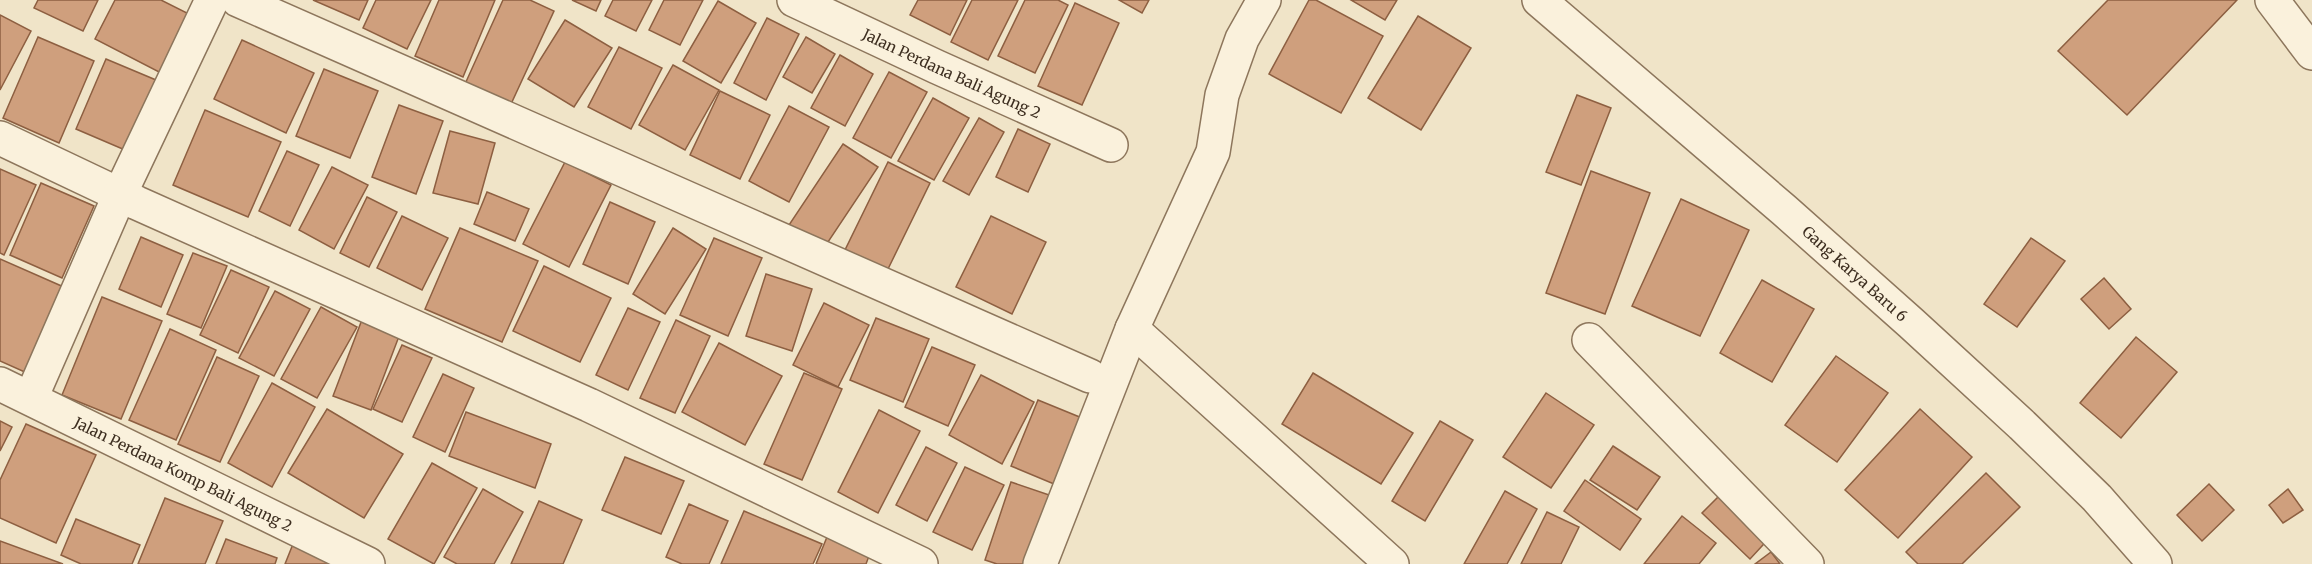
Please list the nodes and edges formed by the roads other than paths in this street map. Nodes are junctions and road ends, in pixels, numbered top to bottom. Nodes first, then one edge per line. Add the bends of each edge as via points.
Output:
1 (212, 0) edge
2 (238, 0) edge
3 (794, 0) edge
4 (1264, 0) edge
5 (1539, 0) edge
6 (2272, 0) edge
7 (2312, 53) edge
8 (0, 138) edge
9 (1111, 145) dead end
10 (120, 194) junction
11 (1132, 328) junction
12 (1589, 340) dead end
13 (1089, 376) dead end
14 (0, 384) edge
15 (31, 398) junction
16 (368, 564) edge
17 (921, 564) edge
18 (1040, 564) edge
19 (1392, 564) edge
20 (1807, 564) edge
21 (2155, 564) edge

1 - 10 street
2 - 13 street
3 - 9 street, Jalan Perdana Bali Agung 2
4 - 11 street via 1242,39 1222,95 1213,152
5 - 21 street, Gang Karya Baru 6 via 1911,322 2097,498
6 - 7 street
8 - 10 street
10 - 15 street
10 - 17 street via 589,405
11 - 18 street
11 - 19 street
12 - 20 street
14 - 15 street, Jalan Perdana Komp Bali Agung 2
15 - 16 street, Jalan Perdana Komp Bali Agung 2

